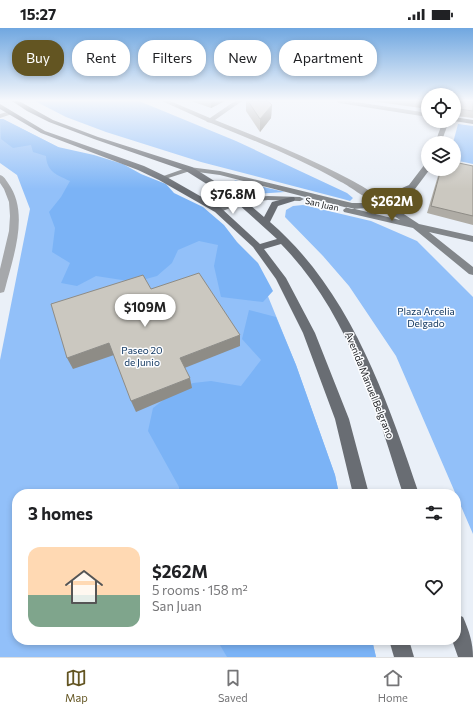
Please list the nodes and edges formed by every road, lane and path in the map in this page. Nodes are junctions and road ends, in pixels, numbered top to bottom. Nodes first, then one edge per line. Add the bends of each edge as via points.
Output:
1 (40, 130) edge
2 (76, 130) edge
3 (233, 130) edge
4 (189, 169) junction
5 (421, 175) edge
6 (0, 177) edge
7 (162, 178) junction
8 (291, 199) junction
9 (240, 201) junction
10 (378, 201) junction
11 (218, 210) junction
12 (264, 222) junction
13 (416, 226) junction
14 (473, 239) edge
15 (283, 240) junction
16 (258, 248) junction
17 (473, 272) edge
18 (0, 289) edge
19 (360, 489) edge
20 (409, 489) edge
21 (461, 638) edge
22 (400, 645) edge
23 (404, 657) edge
24 (468, 657) edge

1 - 7 main road
2 - 4 main road, Avenida Manuel Belgrano
3 - 10 street via 288,152 355,184
4 - 7 main road
4 - 9 main road, Avenida Manuel Belgrano
4 - 10 main road, San Juan via 220,173 352,206 362,207
5 - 10 main road via 412,187
6 - 18 street via 10,194 15,211
7 - 11 main road
8 - 9 main road, San Juan
8 - 12 main road via 276,204
8 - 13 main road, San Juan via 306,200
9 - 11 main road, San Juan
9 - 12 main road, Avenida Manuel Belgrano
10 - 13 main road
11 - 16 main road
12 - 15 main road, Avenida Manuel Belgrano
13 - 14 main road, San Juan
13 - 17 main road
15 - 16 main road
15 - 20 main road, Avenida Manuel Belgrano via 297,254 351,335 386,418
16 - 19 main road via 281,278 309,333 342,419
21 - 24 main road
22 - 23 main road

